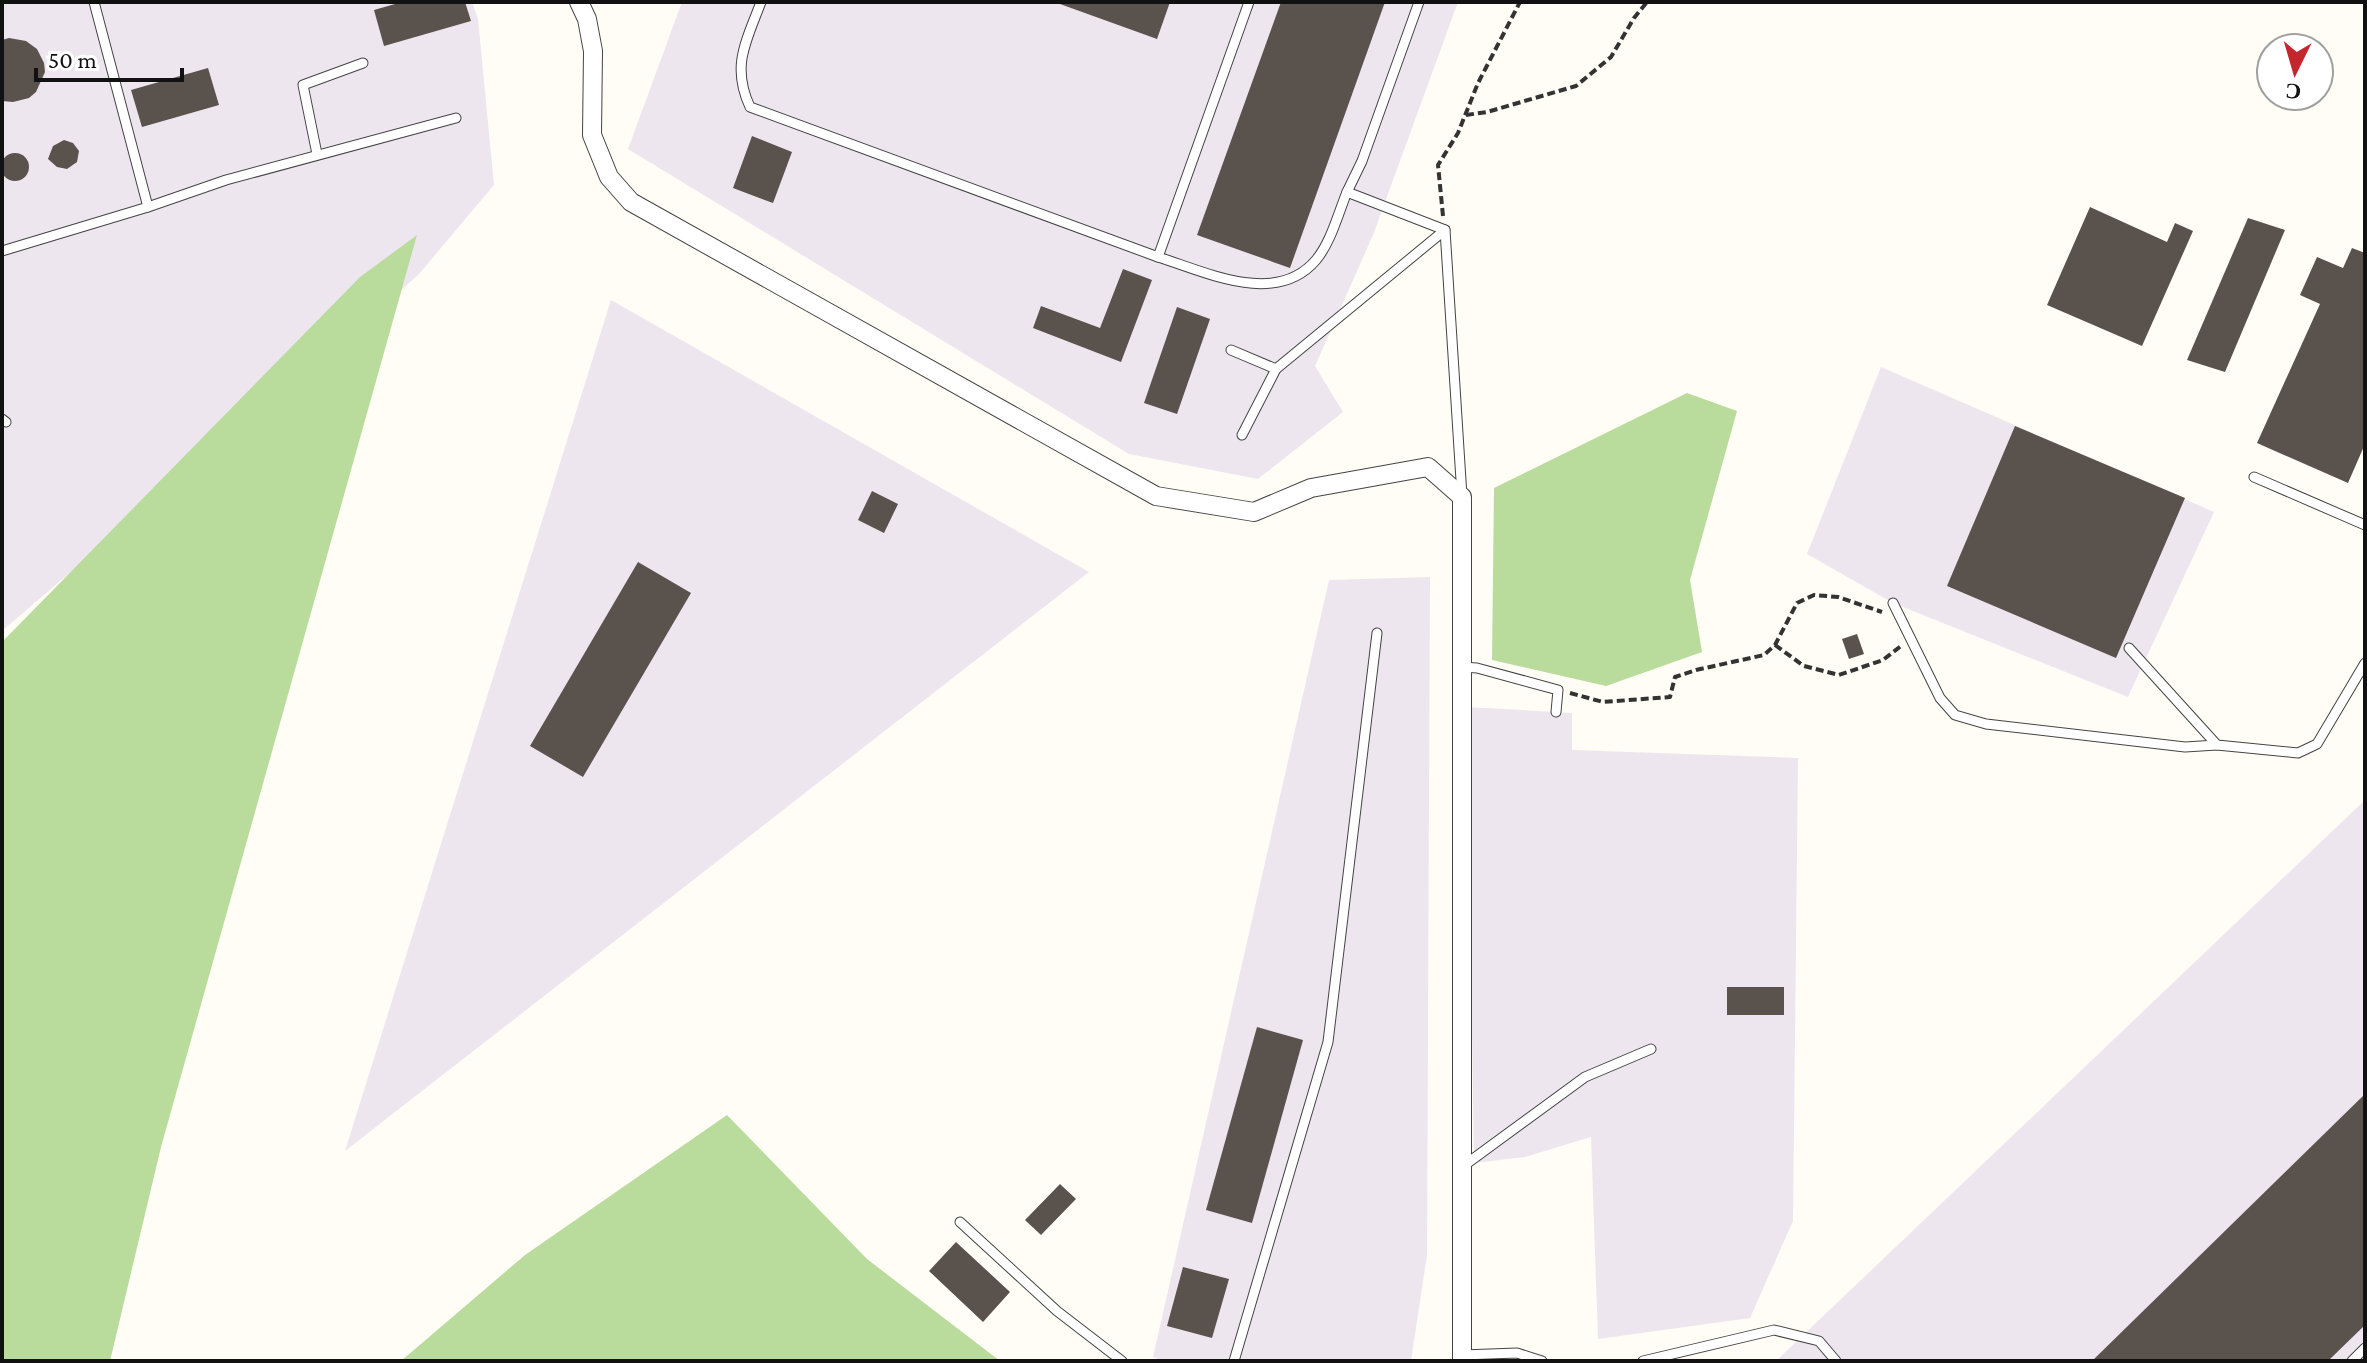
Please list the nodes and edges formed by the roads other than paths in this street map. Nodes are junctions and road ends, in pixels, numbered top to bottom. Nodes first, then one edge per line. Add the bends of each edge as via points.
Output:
1 (94, 2) edge
2 (579, 2) edge
3 (761, 2) edge
4 (1249, 2) edge
5 (1419, 2) edge
6 (363, 63) dead end
7 (456, 118) dead end
8 (317, 154) junction
9 (1347, 192) junction
10 (148, 207) junction
11 (1445, 230) junction
12 (2, 251) edge
13 (1158, 257) junction
14 (1231, 350) dead end
15 (1276, 369) junction
16 (1242, 435) dead end
17 (2254, 477) dead end
18 (1462, 497) junction
19 (2365, 525) edge
20 (1893, 603) dead end
21 (1377, 633) dead end
22 (2129, 648) dead end
23 (2365, 663) edge
24 (1462, 667) junction
25 (1556, 712) dead end
26 (2217, 745) junction
27 (1651, 1049) dead end
28 (1462, 1167) junction
29 (960, 1222) dead end
30 (2365, 1348) edge
31 (1462, 1358) edge
32 (1122, 1361) edge
33 (1234, 1361) edge
34 (1542, 1361) edge
35 (1643, 1361) edge
36 (1836, 1361) edge
37 (2352, 1361) edge

1 - 10 lane
2 - 18 street via 593,51 592,135 609,177 631,202 1156,496 1254,512 1311,488 1428,467
3 - 13 lane via 740,59 741,87 750,107
4 - 13 lane
5 - 9 lane
6 - 8 lane via 303,85
7 - 8 lane
8 - 10 lane
9 - 11 lane
9 - 13 lane via 1317,259 1296,278 1250,286
10 - 12 lane
11 - 15 lane
11 - 18 lane
14 - 15 lane
15 - 16 lane
17 - 19 lane
18 - 24 street
20 - 26 lane via 1940,698 1955,715 1986,724 2154,744
21 - 33 lane via 1328,1042
22 - 26 lane
23 - 26 lane via 2317,744 2298,753
24 - 25 lane via 1558,690
24 - 28 street
27 - 28 lane via 1585,1077
28 - 31 street
29 - 32 lane via 1057,1311
30 - 37 lane
31 - 34 lane via 1517,1353
35 - 36 lane via 1774,1330 1819,1341

